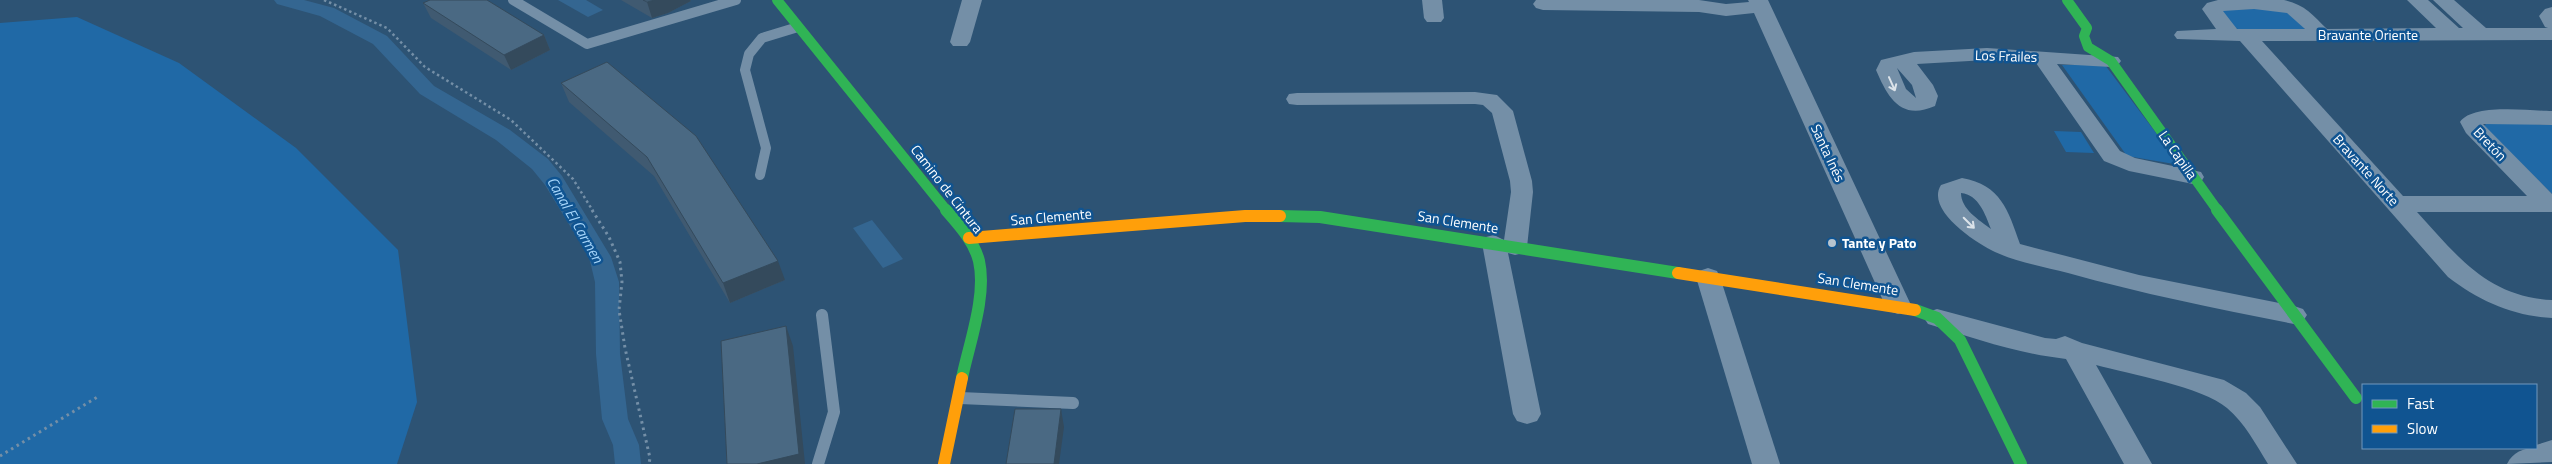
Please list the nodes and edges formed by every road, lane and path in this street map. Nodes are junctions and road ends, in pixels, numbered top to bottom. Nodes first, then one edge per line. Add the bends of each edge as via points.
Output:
1 (324, 0) edge
2 (513, 0) edge
3 (736, 0) edge
4 (777, 0) edge
5 (972, 0) edge
6 (2067, 0) edge
7 (2417, 0) edge
8 (2444, 0) edge
9 (1760, 3) edge
10 (1542, 4) dead end
11 (2205, 4) edge
12 (2552, 13) edge
13 (2552, 23) edge
14 (798, 27) junction
15 (2552, 34) edge
16 (2184, 35) dead end
17 (2239, 35) junction
18 (2322, 35) junction
19 (2454, 35) junction
20 (2482, 35) junction
21 (960, 42) dead end
22 (2042, 57) junction
23 (1901, 60) dead end
24 (2111, 60) junction
25 (1297, 99) dead end
26 (2552, 118) edge
27 (760, 174) dead end
28 (2193, 177) junction
29 (2396, 204) junction
30 (2550, 204) edge
31 (969, 238) junction
32 (1504, 245) junction
33 (2010, 249) dead end
34 (1708, 277) junction
35 (1898, 306) junction
36 (2552, 309) edge
37 (822, 315) dead end
38 (2294, 315) junction
39 (1937, 318) junction
40 (2074, 350) junction
41 (99, 396) dead end
42 (958, 398) junction
43 (2356, 398) dead end
44 (1073, 403) dead end
45 (1527, 414) dead end
46 (2552, 451) edge
47 (0, 456) edge
48 (649, 464) edge
49 (818, 464) edge
50 (944, 464) edge
51 (1766, 464) edge
52 (2021, 464) edge
53 (2138, 464) edge
54 (2282, 464) edge
55 (2521, 464) edge

1 - 48 path via 386,28 425,67 511,120 573,179 620,262 620,310 624,338
2 - 3 lane via 587,44
4 - 14 street, Camino de Cintura
5 - 21 street
6 - 24 street, La Capilla via 2087,28 2084,36 2088,47
7 - 19 street
8 - 20 street
9 - 10 street via 1726,10 1700,6
9 - 35 street, Santa Inés
11 - 17 street, Bravante Norte
11 - 18 street via 2281,4 2297,10
12 - 13 street via 2549,16
14 - 27 lane via 762,38 748,54 745,70 766,148
14 - 31 street, Camino de Cintura
15 - 20 street, Bravante Oriente
16 - 17 street, Bravante Oriente
17 - 18 street, Bravante Oriente
17 - 29 street, Bravante Norte
18 - 19 street, Bravante Oriente
19 - 20 street, Bravante Oriente
22 - 23 street, Los Frailes via 1967,55
22 - 24 street, Los Frailes
22 - 28 street via 2112,156 2129,164
24 - 28 street, La Capilla
25 - 32 street via 1475,98 1495,103 1502,111 1522,192
26 - 30 street, Bretón via 2480,117 2471,122
28 - 38 street, La Capilla
29 - 30 street, Bretón
29 - 36 street, Bravante Norte via 2457,271 2494,295 2524,306
31 - 32 street, San Clemente via 1272,215 1341,220
31 - 42 street, Camino de Cintura via 979,261 981,292
32 - 34 street, San Clemente
32 - 45 street
33 - 38 street via 2139,284
34 - 35 street, San Clemente
34 - 51 street
35 - 39 street, San Clemente
37 - 49 lane via 834,412
38 - 43 street, La Capilla
39 - 40 street via 2045,347
39 - 52 street via 1960,340
40 - 53 street
40 - 54 street via 2202,383 2228,394 2250,414
41 - 47 path
42 - 44 lane
42 - 50 street, Camino de Cintura
46 - 55 street

